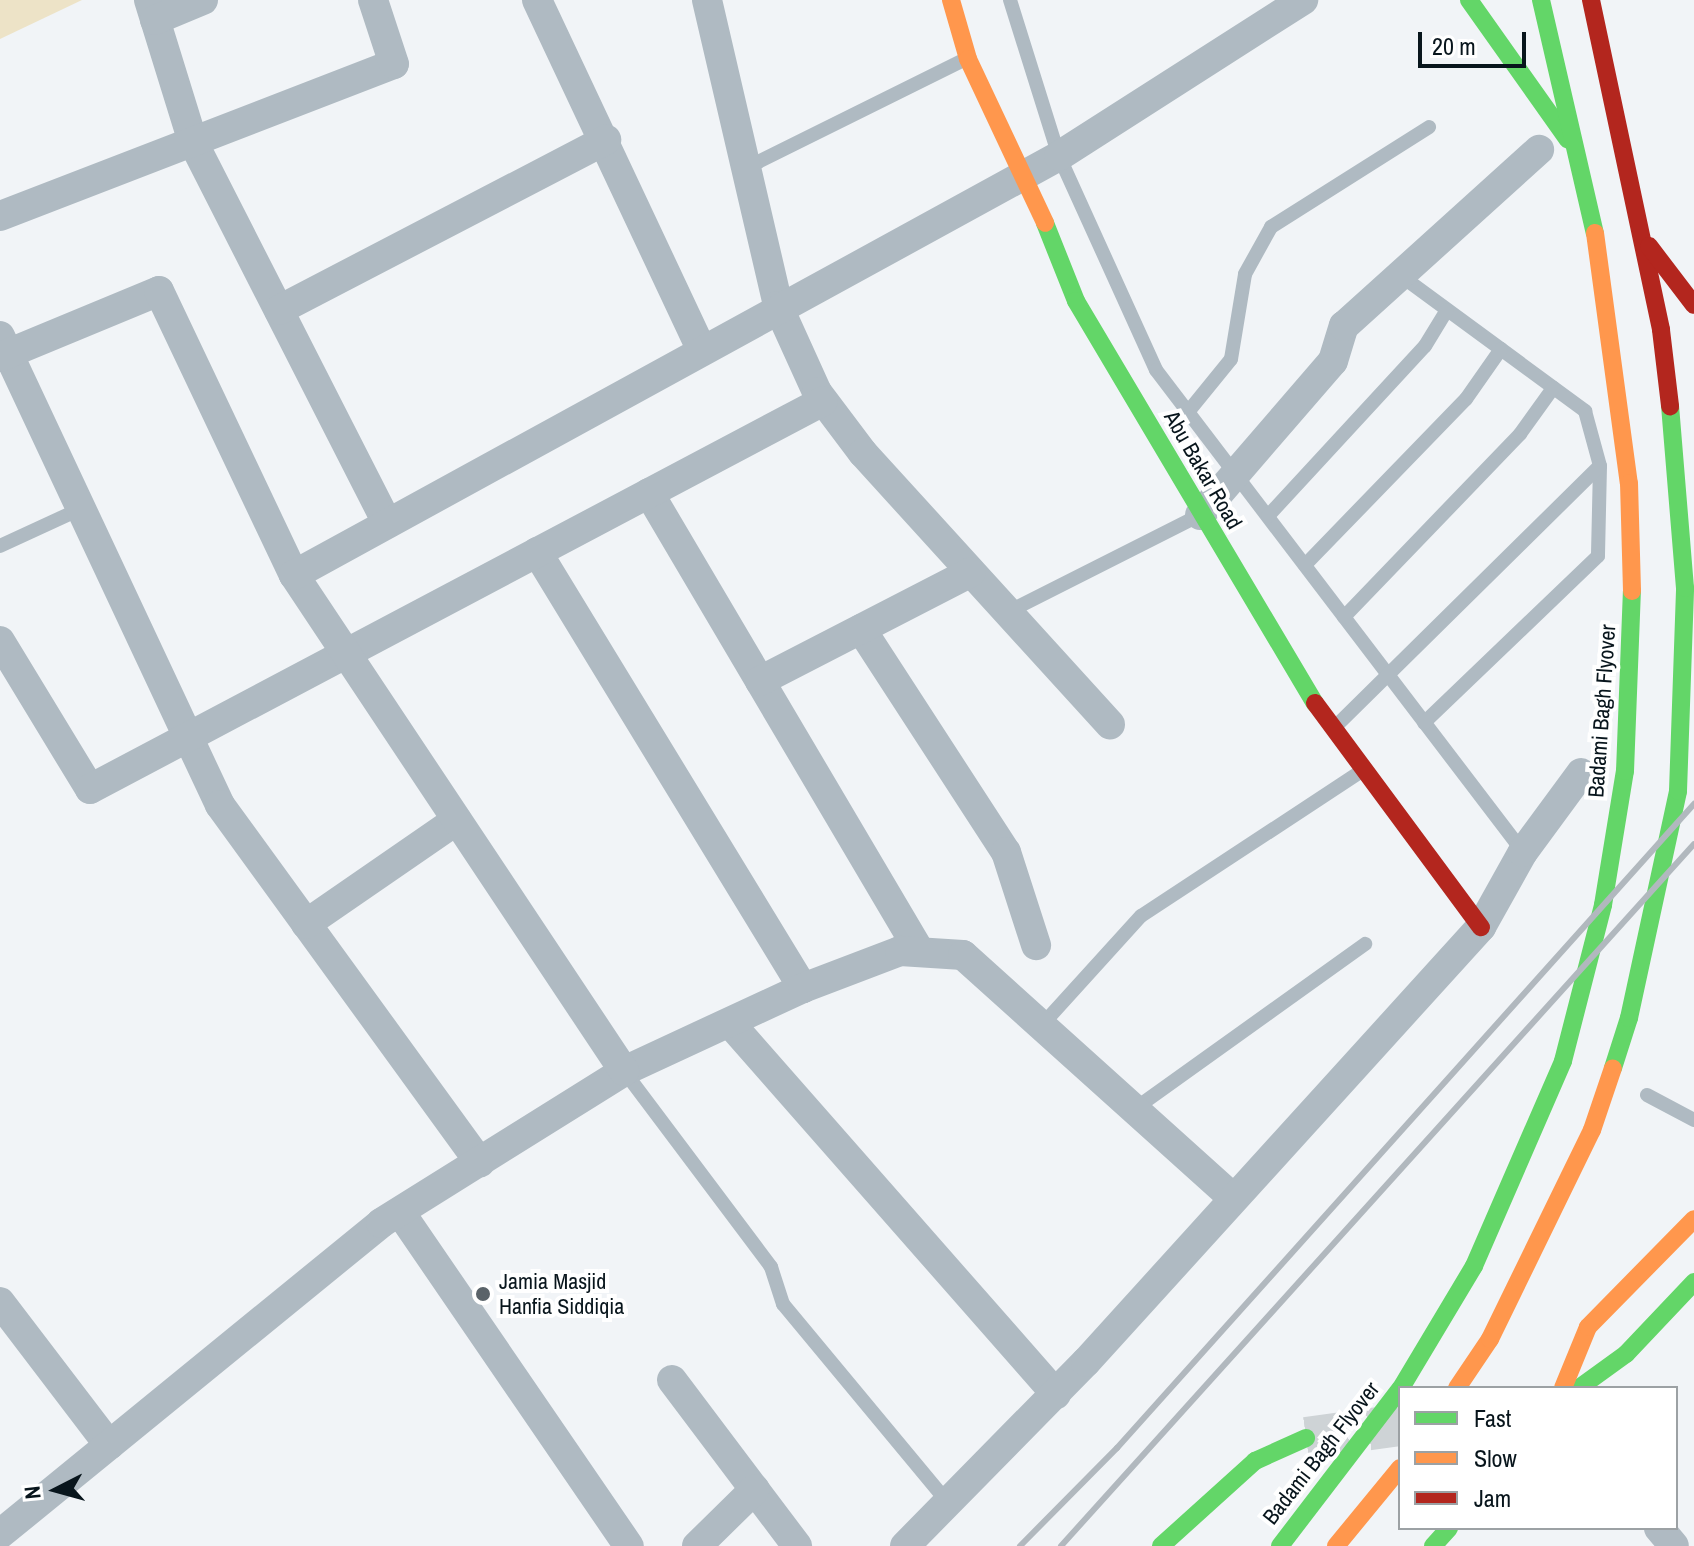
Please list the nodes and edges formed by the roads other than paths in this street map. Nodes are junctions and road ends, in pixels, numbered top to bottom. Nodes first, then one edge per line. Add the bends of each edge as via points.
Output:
1 (203, 0) edge
2 (373, 0) edge
3 (537, 0) edge
4 (707, 0) edge
5 (951, 0) edge
6 (1010, 0) edge
7 (1303, 0) edge
8 (1469, 0) edge
9 (1541, 0) edge
10 (1591, 0) edge
11 (152, 10) edge
12 (968, 59) junction
13 (1429, 127) dead end
14 (606, 140) junction
15 (193, 142) junction
16 (1539, 150) dead end
17 (1059, 156) junction
18 (746, 168) junction
19 (1025, 174) junction
20 (0, 216) edge
21 (1400, 275) junction
22 (1694, 305) edge
23 (778, 306) junction
24 (279, 310) junction
25 (1447, 310) junction
26 (2, 349) edge
27 (701, 349) junction
28 (1501, 349) junction
29 (1553, 388) junction
30 (823, 401) junction
31 (1188, 412) junction
32 (1600, 466) junction
33 (1235, 472) junction
34 (649, 493) junction
35 (80, 509) junction
36 (1200, 515) junction
37 (1268, 516) junction
38 (387, 523) junction
39 (0, 546) edge
40 (537, 552) junction
41 (1305, 565) junction
42 (971, 572) junction
43 (294, 575) junction
44 (1008, 612) junction
45 (1344, 617) junction
46 (861, 629) junction
47 (0, 641) edge
48 (346, 653) junction
49 (1386, 675) junction
50 (760, 681) junction
51 (1424, 723) junction
52 (1110, 724) dead end
53 (1331, 730) junction
54 (189, 737) junction
55 (1361, 771) junction
56 (1581, 773) dead end
57 (457, 820) junction
58 (1523, 852) junction
59 (306, 924) junction
60 (1481, 927) junction
61 (1365, 944) dead end
62 (1036, 945) dead end
63 (920, 952) junction
64 (803, 988) junction
65 (730, 1023) junction
66 (1042, 1025) junction
67 (624, 1071) junction
68 (1647, 1095) dead end
69 (1136, 1108) junction
70 (1694, 1120) edge
71 (480, 1163) junction
72 (1232, 1197) junction
73 (400, 1212) junction
74 (1694, 1219) edge
75 (1694, 1282) edge
76 (0, 1302) edge
77 (672, 1380) dead end
78 (1402, 1386) edge
79 (1458, 1386) edge
80 (1564, 1386) edge
81 (1582, 1386) edge
82 (1398, 1392) edge
83 (1056, 1394) junction
84 (1306, 1438) tunnel mouth
85 (109, 1445) junction
86 (1398, 1470) edge
87 (755, 1489) junction
88 (948, 1503) junction
89 (1447, 1530) edge
90 (1661, 1530) edge
91 (0, 1534) edge
92 (629, 1546) edge
93 (697, 1546) edge
94 (797, 1546) edge
95 (905, 1546) edge
96 (1161, 1546) edge
97 (1280, 1546) edge
98 (1336, 1546) edge
99 (1433, 1546) edge
100 (1674, 1546) edge

1 - 11 street
2 - 15 street via 394,64
3 - 14 street
4 - 18 street
5 - 12 street, Abu Bakar Road
6 - 17 lane
7 - 17 street
8 - 22 street via 1517,74
9 - 78 street, Badami Bagh Flyover via 1593,218 1629,483 1634,642 1625,771 1603,905 1563,1061 1474,1266
10 - 79 street via 1661,330 1677,469 1685,588 1678,791 1629,1018 1592,1130 1490,1339
11 - 15 street
12 - 18 lane
12 - 19 street, Abu Bakar Road
13 - 31 lane via 1271,227 1245,274 1231,359
14 - 24 street
14 - 27 street
15 - 20 street
15 - 24 street
16 - 21 street
17 - 19 street
17 - 31 lane via 1156,370
18 - 23 street
19 - 23 street
19 - 36 street, Abu Bakar Road via 1076,301
21 - 25 lane
21 - 33 street via 1344,326 1333,361
23 - 27 street
23 - 30 street
24 - 38 street
25 - 28 lane
25 - 37 lane via 1425,346
26 - 35 street
26 - 43 street via 159,291
27 - 38 street
28 - 29 lane
28 - 41 lane via 1466,399
29 - 32 lane via 1585,411
29 - 45 lane via 1520,434
30 - 34 street
30 - 42 street
31 - 33 lane
32 - 49 lane
32 - 51 lane via 1598,556
33 - 36 street
33 - 37 lane
34 - 40 street
34 - 50 street
35 - 39 lane
35 - 54 street
36 - 44 lane
36 - 53 street, Abu Bakar Road
37 - 41 lane
38 - 43 street
40 - 48 street
40 - 64 street
41 - 45 lane
42 - 44 street
42 - 46 street
43 - 48 street
44 - 52 street
45 - 49 lane
46 - 50 street
46 - 62 street via 1006,852
47 - 54 street via 90,789
48 - 54 street
48 - 57 street
49 - 51 lane
49 - 53 lane
50 - 63 street
51 - 58 lane
53 - 55 street, Abu Bakar Road
54 - 59 street via 220,805
55 - 60 street, Abu Bakar Road
55 - 66 lane via 1141,916
56 - 58 street
57 - 59 street
57 - 67 street
58 - 60 street
59 - 71 street
60 - 72 street
61 - 69 lane
63 - 64 street via 900,951
63 - 66 street via 963,955
64 - 65 street
65 - 67 street
65 - 83 street
66 - 69 street
67 - 71 street
67 - 88 lane via 771,1267 783,1304
68 - 70 lane
69 - 72 street
71 - 73 street
72 - 83 street
73 - 85 street
73 - 92 street
74 - 80 street via 1588,1327
75 - 81 street via 1626,1354
76 - 85 street
77 - 87 street
82 - 97 street, Badami Bagh Flyover
83 - 88 street
84 - 96 street via 1255,1461
85 - 91 street
86 - 98 street
87 - 93 street
87 - 94 street
88 - 95 street
89 - 99 street
90 - 100 street

